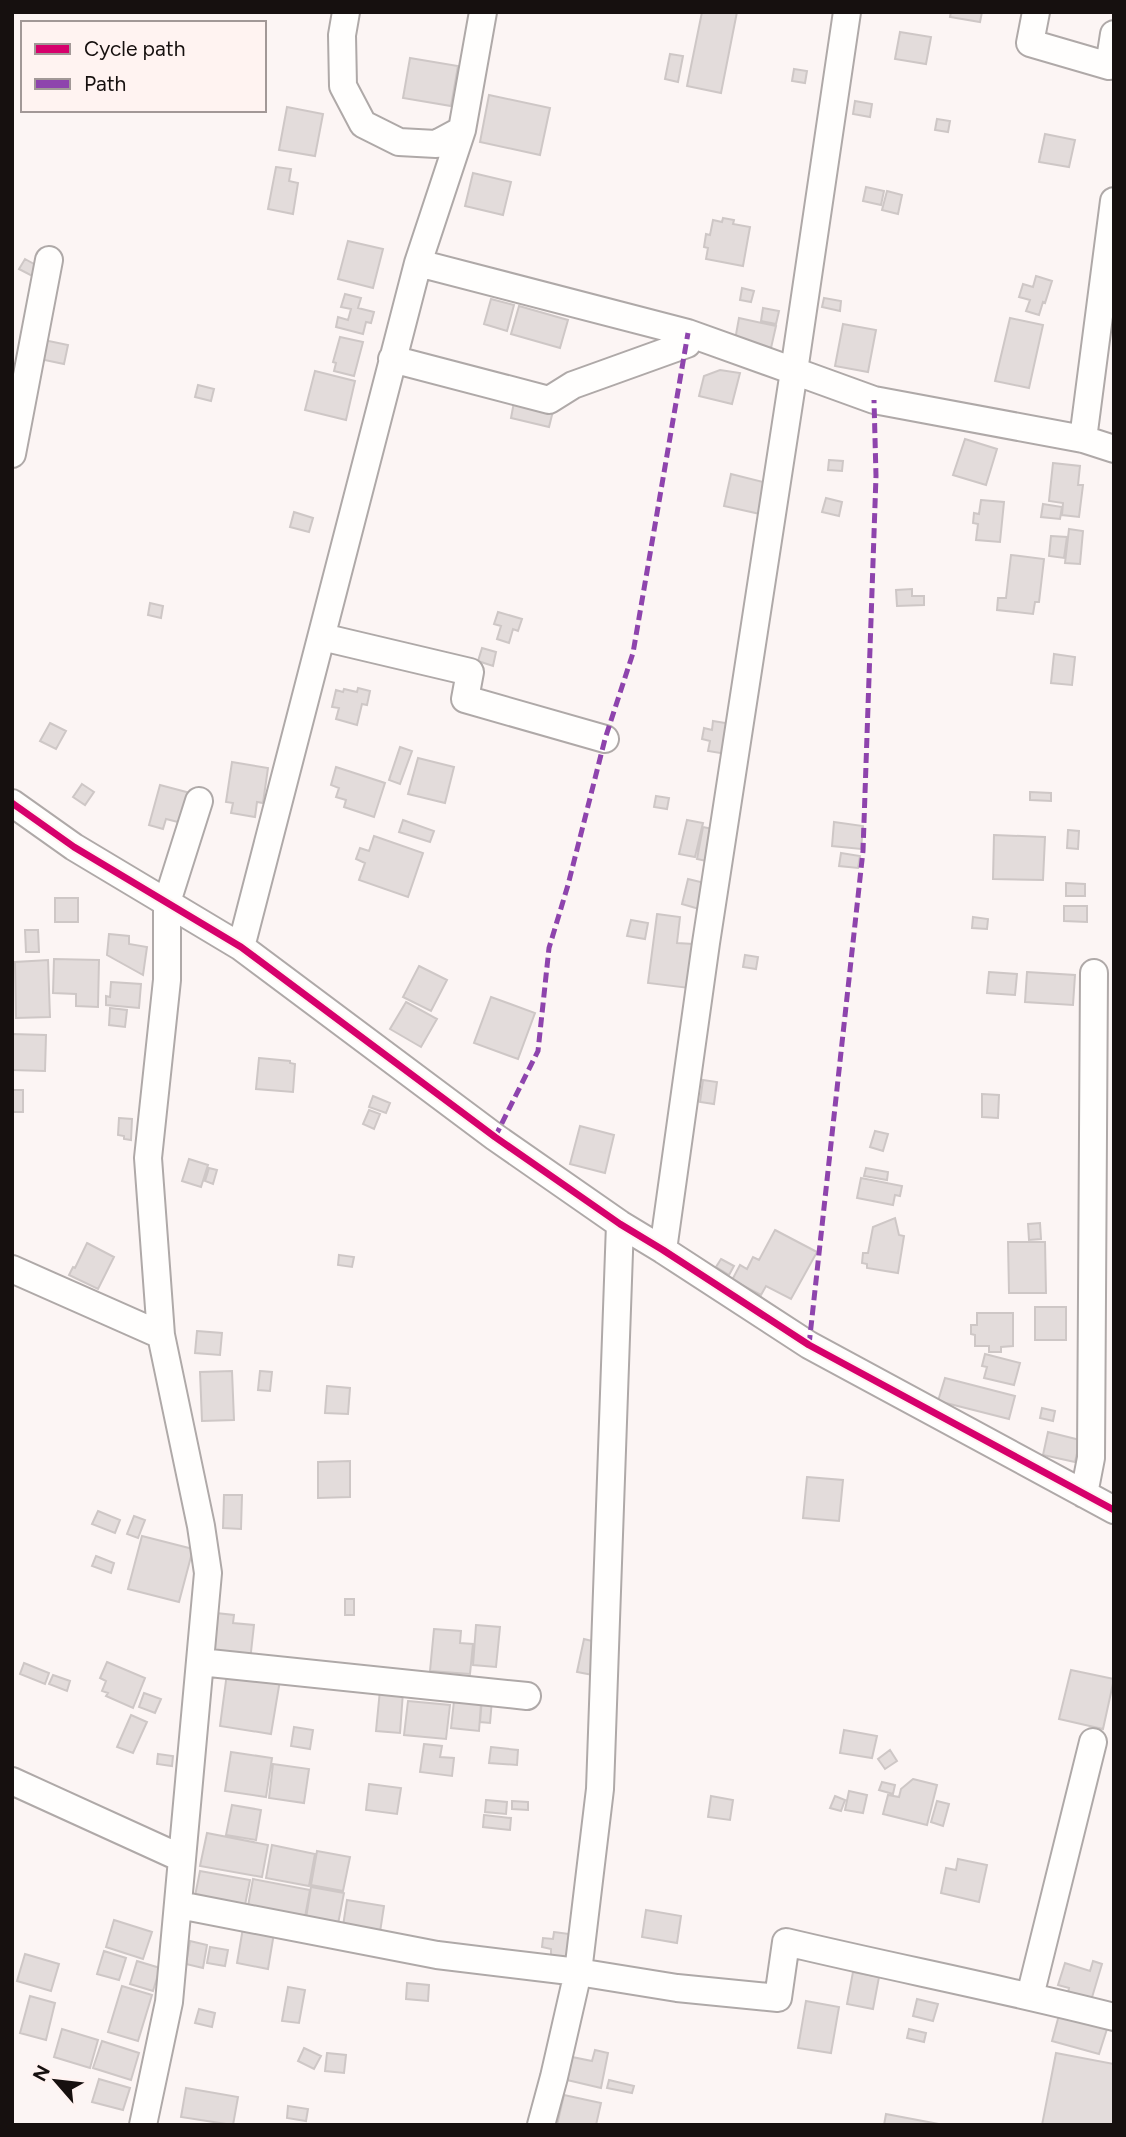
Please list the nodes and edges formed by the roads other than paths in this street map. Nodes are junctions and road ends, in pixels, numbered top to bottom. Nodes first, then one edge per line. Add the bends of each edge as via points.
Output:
1 (346, 12) edge
2 (483, 12) edge
3 (846, 12) edge
4 (1036, 12) edge
5 (1114, 34) edge
6 (462, 130) junction
7 (1113, 213) edge
8 (49, 260) dead end
9 (418, 263) junction
10 (687, 344) dead end
11 (392, 359) junction
12 (794, 371) junction
13 (1083, 439) junction
14 (1114, 449) edge
15 (12, 454) edge
16 (322, 637) junction
17 (605, 739) dead end
18 (199, 802) dead end
19 (12, 803) edge
20 (167, 902) junction
21 (241, 947) junction
22 (1094, 973) dead end
23 (620, 1224) junction
24 (663, 1250) junction
25 (12, 1269) edge
26 (161, 1335) junction
27 (1084, 1494) junction
28 (1114, 1510) edge
29 (200, 1662) junction
30 (527, 1696) dead end
31 (1093, 1742) dead end
32 (12, 1781) edge
33 (181, 1858) junction
34 (179, 1905) junction
35 (578, 1972) junction
36 (1030, 1996) junction
37 (1114, 2017) edge
38 (143, 2125) edge
39 (541, 2125) edge

1 - 6 street via 343,86 363,124 399,142 436,144
2 - 6 street
3 - 12 street
4 - 5 street via 1030,43 1110,66
6 - 9 street
7 - 13 street
8 - 15 street
9 - 11 street
9 - 12 street via 688,333
10 - 11 street via 573,385 549,400
11 - 16 street
12 - 13 street via 874,400
12 - 24 street
13 - 14 street
16 - 17 street via 470,672 465,699
16 - 21 street
18 - 20 street
19 - 20 street via 74,847
20 - 21 street
20 - 26 street via 167,980 148,1158
21 - 23 street via 495,1137
22 - 27 street via 1091,1458
23 - 24 street
23 - 35 street via 600,1789
24 - 27 street via 809,1345
25 - 26 street
26 - 29 street via 208,1573
27 - 28 street
29 - 30 street
29 - 33 street
31 - 36 street
32 - 33 street
33 - 34 street
34 - 35 street via 437,1955
34 - 38 street via 169,2002
35 - 36 street via 778,1998 786,1942
35 - 39 street
36 - 37 street

